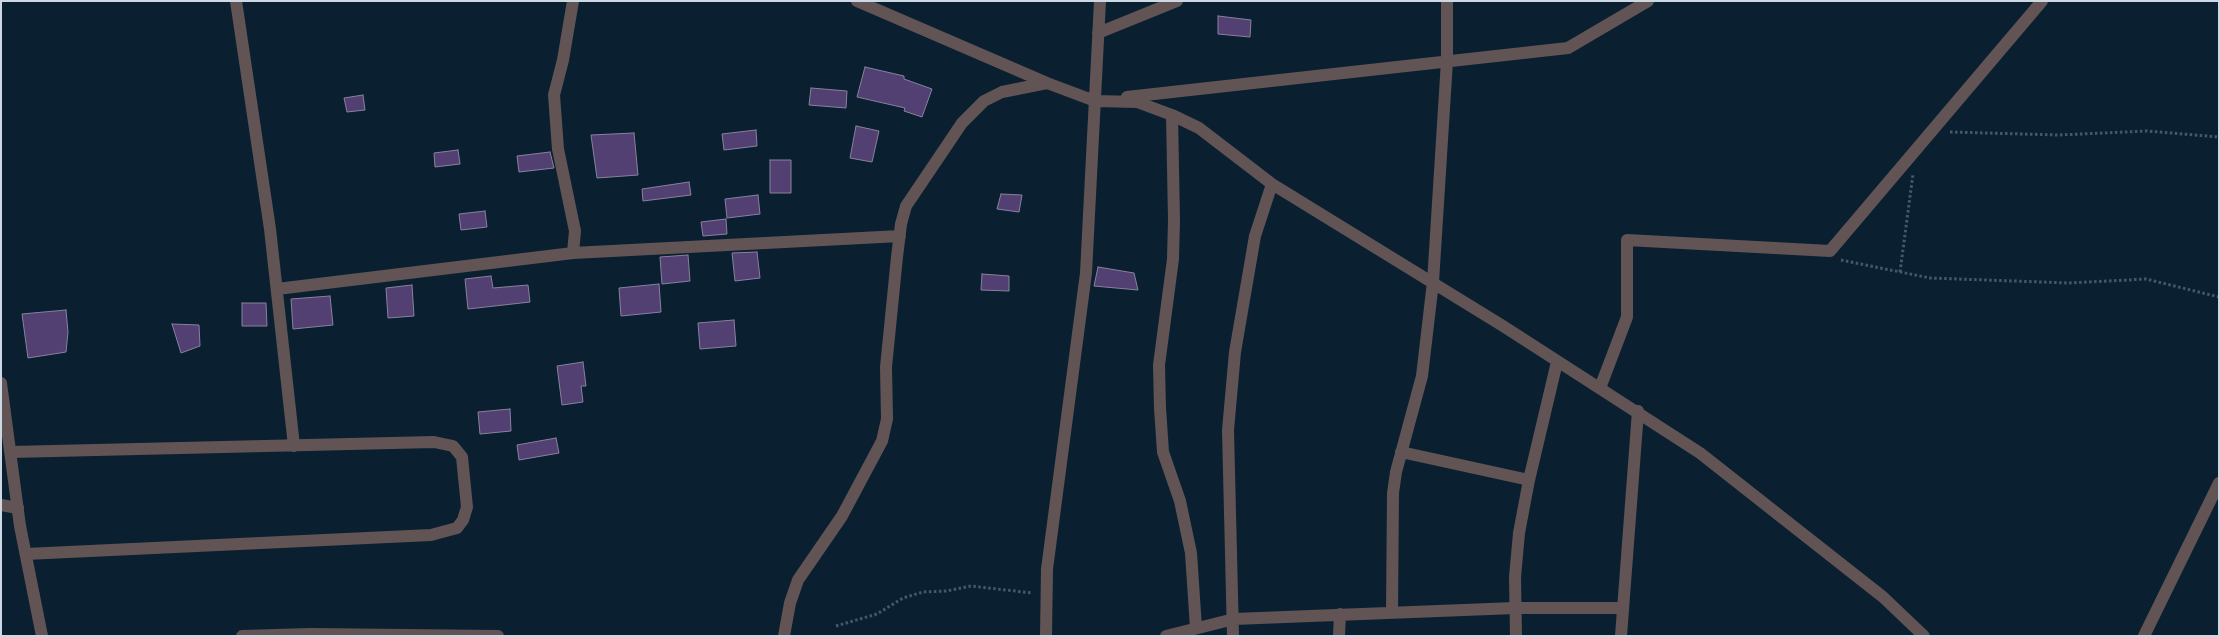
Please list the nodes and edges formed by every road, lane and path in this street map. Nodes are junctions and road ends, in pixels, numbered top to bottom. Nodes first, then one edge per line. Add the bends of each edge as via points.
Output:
1 (236, 1) edge
2 (573, 1) edge
3 (856, 1) edge
4 (1100, 1) edge
5 (1177, 1) edge
6 (1447, 1) edge
7 (1648, 1) edge
8 (2042, 1) edge
9 (1098, 33) junction
10 (1447, 61) junction
11 (1047, 83) junction
12 (1095, 101) junction
13 (1172, 115) junction
14 (1932, 132) junction
15 (2219, 137) edge
16 (1917, 149) junction
17 (1272, 184) junction
18 (900, 236) junction
19 (1830, 251) junction
20 (573, 253) junction
21 (1900, 272) junction
22 (1433, 282) junction
23 (277, 289) junction
24 (2219, 297) edge
25 (1557, 362) junction
26 (1, 383) edge
27 (1600, 388) junction
28 (1638, 411) junction
29 (294, 446) junction
30 (10, 452) junction
31 (1401, 452) junction
32 (1529, 480) junction
33 (2219, 483) edge
34 (1, 505) edge
35 (18, 508) junction
36 (26, 554) junction
37 (1046, 594) junction
38 (1515, 608) junction
39 (1622, 608) junction
40 (1392, 612) junction
41 (1340, 614) junction
42 (1234, 619) junction
43 (836, 626) dead end
44 (1196, 628) junction
45 (42, 636) edge
46 (242, 636) edge
47 (498, 636) edge
48 (784, 636) edge
49 (1046, 636) edge
50 (1166, 636) edge
51 (1233, 636) edge
52 (1339, 636) edge
53 (1516, 636) edge
54 (1621, 636) edge
55 (1924, 636) edge
56 (2144, 636) edge

1 - 23 street
2 - 20 street via 554,95 558,149 574,231
3 - 11 street
4 - 9 street
5 - 9 street
6 - 10 street
7 - 10 street via 1568,48
8 - 14 street
9 - 12 street
10 - 12 street
10 - 22 street
11 - 12 street
11 - 18 street via 1002,92 984,101 962,123 906,206
12 - 13 street via 1138,102
12 - 37 street via 1086,273
13 - 17 street via 1199,128
13 - 44 street via 1173,259 1159,366 1160,408 1163,452 1180,501 1190,553
14 - 15 path via 2059,135 2147,131
14 - 16 street
16 - 19 street
16 - 21 path
17 - 22 street
17 - 42 street via 1255,236 1235,352 1228,430
18 - 20 street
18 - 48 street via 886,367 887,419 882,441 842,516 798,580
19 - 21 path via 1837,259
19 - 27 street via 1627,240 1627,317
20 - 23 street
21 - 24 path via 1930,278 2069,283 2146,279
22 - 25 street
22 - 31 street via 1422,376
23 - 29 street
25 - 27 street
25 - 32 street
26 - 30 street
27 - 28 street
28 - 39 street
28 - 55 street via 1700,453 1883,597
29 - 30 street
29 - 36 street via 434,442 453,446 462,457 467,507 463,520 457,528 431,534
30 - 35 street
31 - 32 street
31 - 40 street via 1394,494
32 - 38 street via 1519,534
33 - 56 street
34 - 35 street
35 - 36 street
36 - 45 street
37 - 43 path via 972,586 923,592 903,598 877,614
37 - 49 street
38 - 39 street
38 - 40 street
38 - 53 street
39 - 54 street
40 - 41 street
41 - 42 street
41 - 52 street
42 - 44 street
42 - 51 street
44 - 50 street
46 - 47 street

